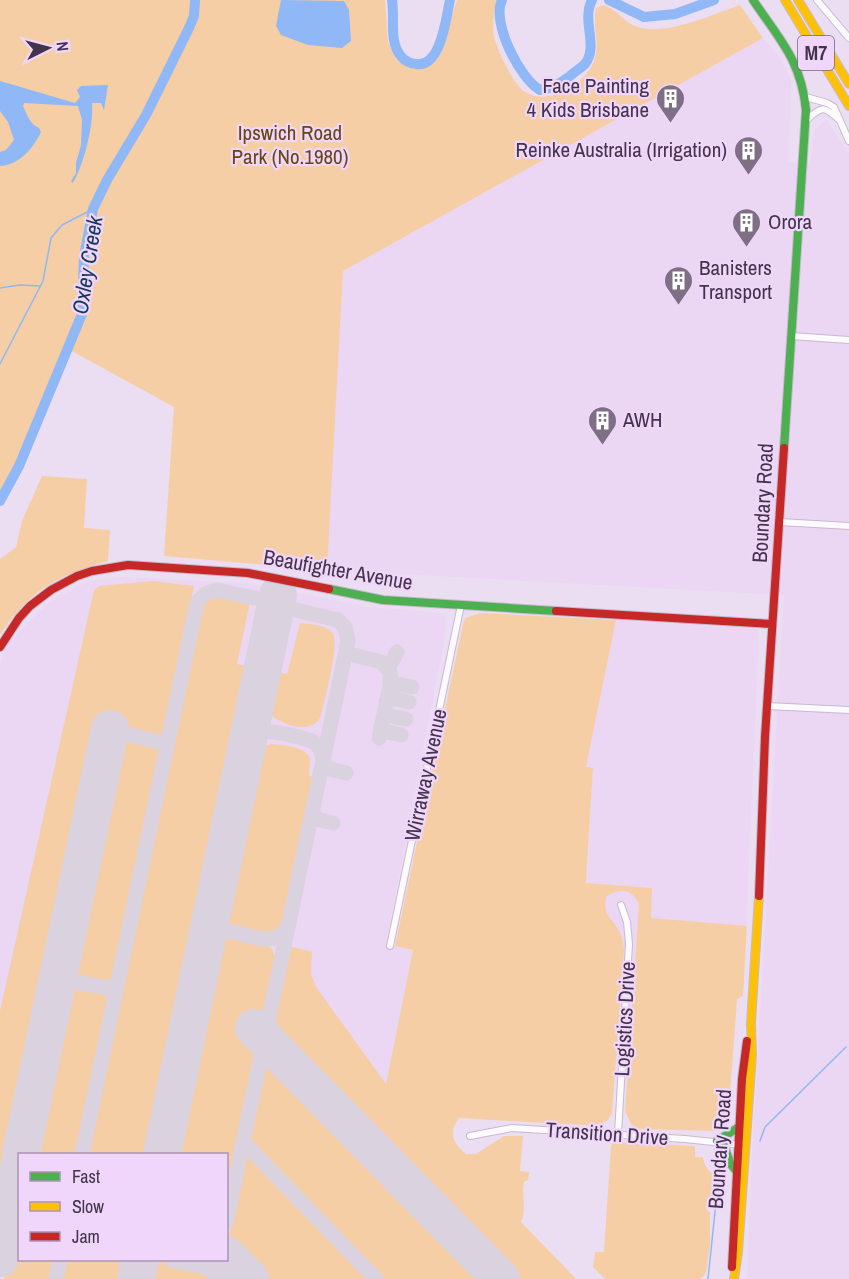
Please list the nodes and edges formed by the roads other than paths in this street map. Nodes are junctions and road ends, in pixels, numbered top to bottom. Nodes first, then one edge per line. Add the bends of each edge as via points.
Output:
1 (785, 0) edge
2 (798, 0) edge
3 (817, 0) edge
4 (756, 4) edge
5 (849, 38) edge
6 (849, 84) edge
7 (806, 97) junction
8 (849, 106) edge
9 (808, 119) junction
10 (838, 120) junction
11 (849, 141) edge
12 (791, 336) junction
13 (849, 340) edge
14 (780, 522) junction
15 (849, 526) edge
16 (461, 605) junction
17 (772, 624) junction
18 (0, 647) edge
19 (767, 706) junction
20 (849, 710) edge
21 (621, 905) dead end
22 (390, 946) dead end
23 (751, 1023) junction
24 (740, 1127) junction
25 (618, 1134) junction
26 (470, 1136) dead end
27 (720, 1142) junction
28 (742, 1145) junction
29 (737, 1172) junction
30 (733, 1279) edge

1 - 8 main road, M7
2 - 6 main road, M7
3 - 5 street
4 - 7 main road, Boundary Road via 792,57
7 - 9 main road, Boundary Road
7 - 10 street via 831,105
9 - 10 street via 822,109
9 - 12 main road, Boundary Road
10 - 11 street
12 - 13 street
12 - 14 main road, Boundary Road
14 - 15 street
14 - 17 main road, Boundary Road
16 - 17 main road, Beaufighter Avenue
16 - 18 main road, Beaufighter Avenue via 366,598 248,573 128,566 77,576 51,590 19,618
16 - 22 street, Wirraway Avenue
17 - 19 main road, Boundary Road
19 - 20 street
19 - 23 main road, Boundary Road
21 - 25 street, Logistics Drive via 629,944
23 - 24 main road, Boundary Road
23 - 28 main road, Boundary Road via 752,1055
24 - 27 main road
24 - 28 main road, Boundary Road
25 - 26 street, Transition Drive via 512,1128
25 - 27 street, Transition Drive
27 - 28 street, Transition Drive
27 - 29 main road
28 - 29 main road, Boundary Road
28 - 30 main road, Boundary Road via 738,1252
29 - 30 main road, Boundary Road

